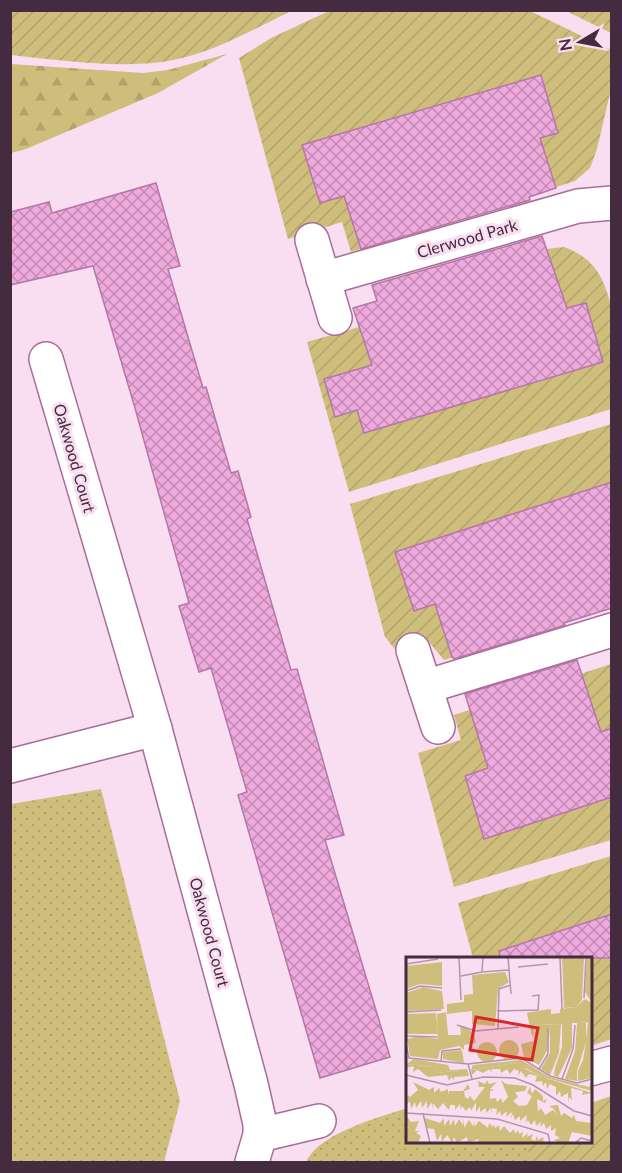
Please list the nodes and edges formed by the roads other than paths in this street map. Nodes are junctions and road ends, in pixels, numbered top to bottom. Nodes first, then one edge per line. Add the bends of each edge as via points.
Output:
1 (612, 203) edge
2 (312, 240) dead end
3 (323, 279) junction
4 (334, 318) dead end
5 (46, 359) dead end
6 (612, 630) edge
7 (413, 650) dead end
8 (425, 687) junction
9 (438, 727) dead end
10 (155, 729) junction
11 (10, 766) edge
12 (612, 1063) edge
13 (592, 1070) edge
14 (319, 1121) dead end
15 (256, 1149) edge

1 - 3 street, Clerwood Park via 578,206
2 - 3 street
3 - 4 street
5 - 10 street, Oakwood Court
6 - 8 street
7 - 8 street
8 - 9 street
10 - 11 street
10 - 15 street, Oakwood Court via 251,1084
12 - 13 street
14 - 15 street, Oakwood Court

